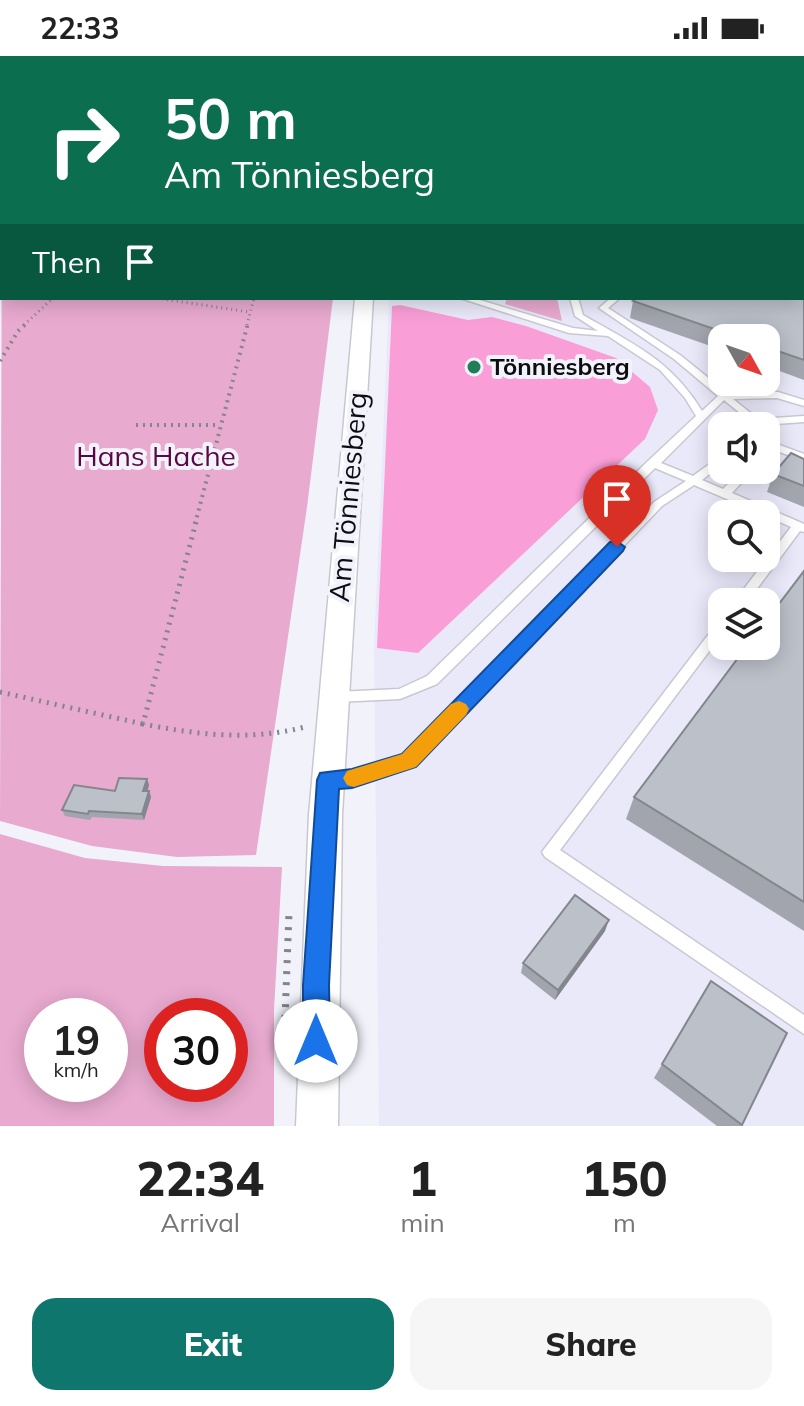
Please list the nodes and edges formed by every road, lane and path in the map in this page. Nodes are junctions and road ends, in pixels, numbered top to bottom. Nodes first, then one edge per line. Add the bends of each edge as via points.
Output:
1 (51, 300) edge
2 (170, 300) edge
3 (253, 300) edge
4 (366, 300) edge
5 (471, 300) edge
6 (575, 300) edge
7 (613, 300) edge
8 (249, 312) junction
9 (609, 334) junction
10 (0, 361) edge
11 (708, 383) edge
12 (723, 396) joint
13 (780, 396) edge
14 (804, 403) edge
15 (741, 412) edge
16 (701, 416) junction
17 (804, 419) edge
18 (780, 421) edge
19 (136, 425) dead end
20 (220, 425) junction
21 (780, 450) edge
22 (804, 458) edge
23 (652, 463) junction
24 (708, 469) edge
25 (693, 481) junction
26 (735, 484) edge
27 (725, 494) junction
28 (801, 527) edge
29 (751, 588) edge
30 (708, 643) edge
31 (0, 692) edge
32 (332, 697) junction
33 (143, 724) junction
34 (305, 727) dead end
35 (328, 780) junction
36 (804, 1025) edge
37 (317, 1126) edge

1 - 10 path via 18,331
2 - 8 path
3 - 8 path
4 - 32 street, Am Tönniesberg
5 - 9 lane via 572,331
6 - 9 lane via 579,316
7 - 11 lane via 603,308
8 - 20 path
9 - 16 lane via 665,366
12 - 15 lane
12 - 16 lane
13 - 14 lane
16 - 23 lane
17 - 18 lane
19 - 20 path
20 - 33 path
21 - 22 lane
23 - 25 lane
23 - 32 lane via 432,680 400,694
24 - 25 lane
25 - 27 lane
25 - 35 lane via 658,504 409,761 352,779
26 - 27 lane
27 - 28 lane
28 - 29 lane
30 - 36 lane via 550,852
31 - 33 path
32 - 35 street, Am Tönniesberg
33 - 34 path via 240,740
35 - 37 street, Am Tönniesberg via 316,985

